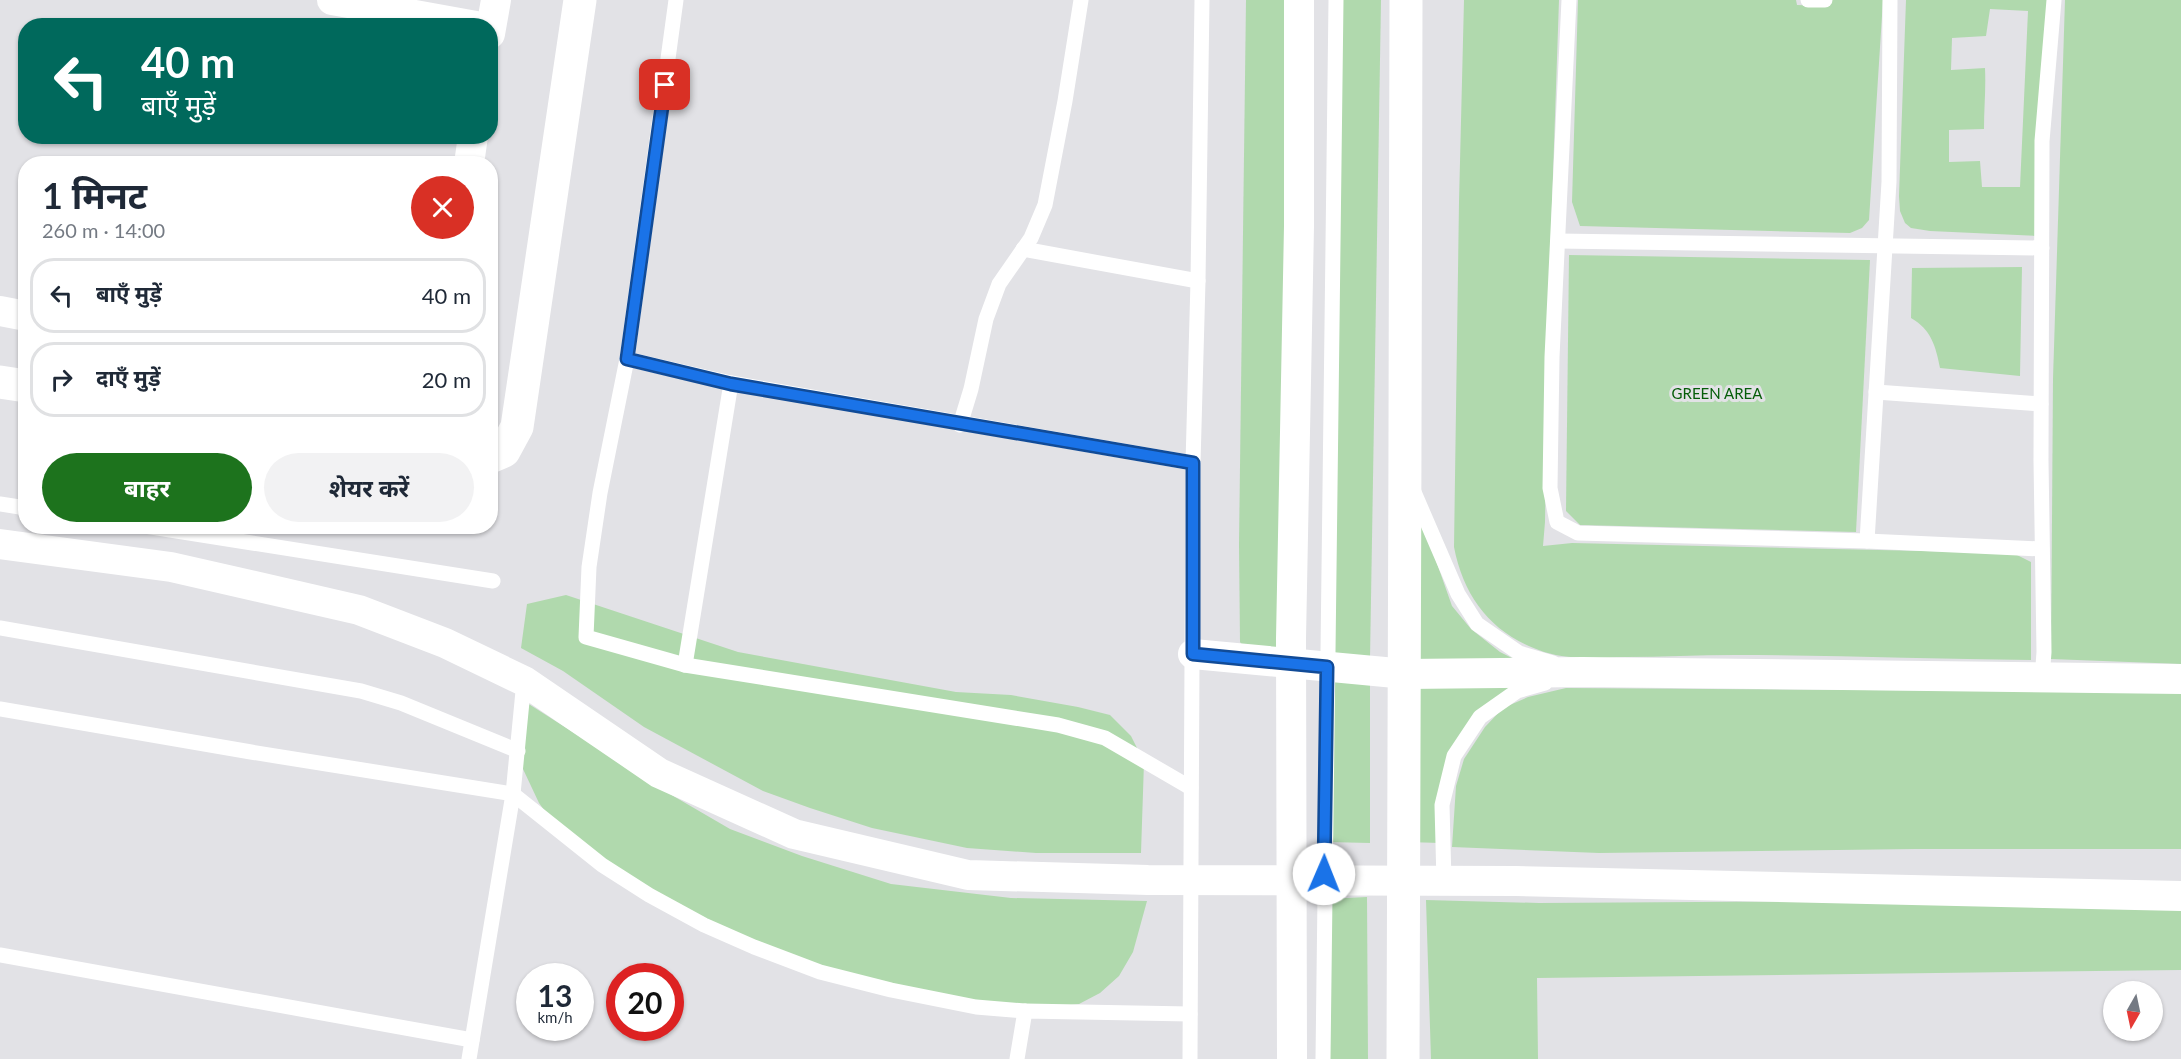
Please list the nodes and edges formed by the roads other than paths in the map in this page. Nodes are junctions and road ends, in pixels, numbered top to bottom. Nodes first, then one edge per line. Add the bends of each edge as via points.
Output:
1 (332, 0) edge
2 (580, 0) edge
3 (676, 0) edge
4 (1081, 0) edge
5 (1202, 0) edge
6 (1299, 0) edge
7 (1336, 0) edge
8 (1406, 0) edge
9 (1569, 0) edge
10 (1808, 0) edge
11 (1825, 0) edge
12 (1890, 0) edge
13 (2054, 0) edge
14 (455, 18) edge
15 (1558, 242) junction
16 (1885, 246) junction
17 (2042, 248) junction
18 (1023, 249) junction
19 (1198, 281) junction
20 (0, 311) edge
21 (18, 314) edge
22 (627, 359) junction
23 (0, 382) edge
24 (731, 384) junction
25 (18, 385) edge
26 (1876, 392) junction
27 (2041, 404) junction
28 (960, 425) junction
29 (498, 454) edge
30 (1193, 463) junction
31 (1404, 469) junction
32 (0, 504) edge
33 (18, 507) edge
34 (196, 534) edge
35 (1867, 541) junction
36 (0, 544) edge
37 (2042, 549) junction
38 (493, 581) dead end
39 (0, 628) edge
40 (1193, 654) junction
41 (1291, 663) junction
42 (686, 665) junction
43 (1327, 667) junction
44 (1582, 672) junction
45 (1406, 674) junction
46 (2042, 678) junction
47 (2181, 679) edge
48 (524, 681) junction
49 (0, 709) edge
50 (518, 751) junction
51 (1191, 788) junction
52 (513, 794) junction
53 (1444, 882) junction
54 (2181, 896) edge
55 (0, 955) edge
56 (1025, 1011) junction
57 (1190, 1014) junction
58 (472, 1040) junction
59 (469, 1059) edge
60 (1017, 1059) edge
61 (1190, 1059) edge
62 (1292, 1059) edge
63 (1323, 1059) edge
64 (1403, 1059) edge

1 - 14 street
2 - 29 street via 517,427 504,451
3 - 22 lane
4 - 18 lane via 1045,205
5 - 19 lane
6 - 41 street
7 - 43 lane
8 - 31 street
9 - 15 lane
10 - 11 lane
12 - 16 lane
13 - 17 lane via 2042,141
15 - 16 lane
15 - 35 lane via 1550,488 1557,522 1578,533
16 - 17 lane
16 - 26 lane
17 - 27 lane
18 - 19 lane
18 - 28 lane via 999,284 986,320
19 - 30 lane
20 - 21 street
22 - 24 lane
22 - 42 lane via 600,492 589,567 586,637
23 - 25 street
24 - 28 lane
24 - 42 lane
26 - 27 lane
26 - 35 lane
27 - 37 lane
28 - 30 lane
30 - 40 lane
31 - 44 lane via 1458,594 1477,624 1519,653
31 - 45 street
32 - 33 lane
34 - 38 lane
35 - 37 lane
36 - 48 street via 171,567 359,610
37 - 46 lane
39 - 50 lane via 361,691 401,703
40 - 41 street
40 - 51 lane
41 - 43 street
41 - 62 street
42 - 51 lane via 1088,732 1106,738
43 - 45 street
43 - 63 lane
44 - 45 street
44 - 46 street
44 - 53 lane via 1517,691 1480,717 1454,756 1442,805
45 - 64 street
46 - 47 street
48 - 50 lane
48 - 53 street via 659,773 794,834 968,875
49 - 52 lane
50 - 52 lane
51 - 57 lane
52 - 56 lane via 602,865 650,896 754,947 820,972 891,990 976,1007
52 - 58 lane
53 - 54 street
55 - 58 lane
56 - 57 lane
56 - 60 lane
57 - 61 lane
58 - 59 lane

